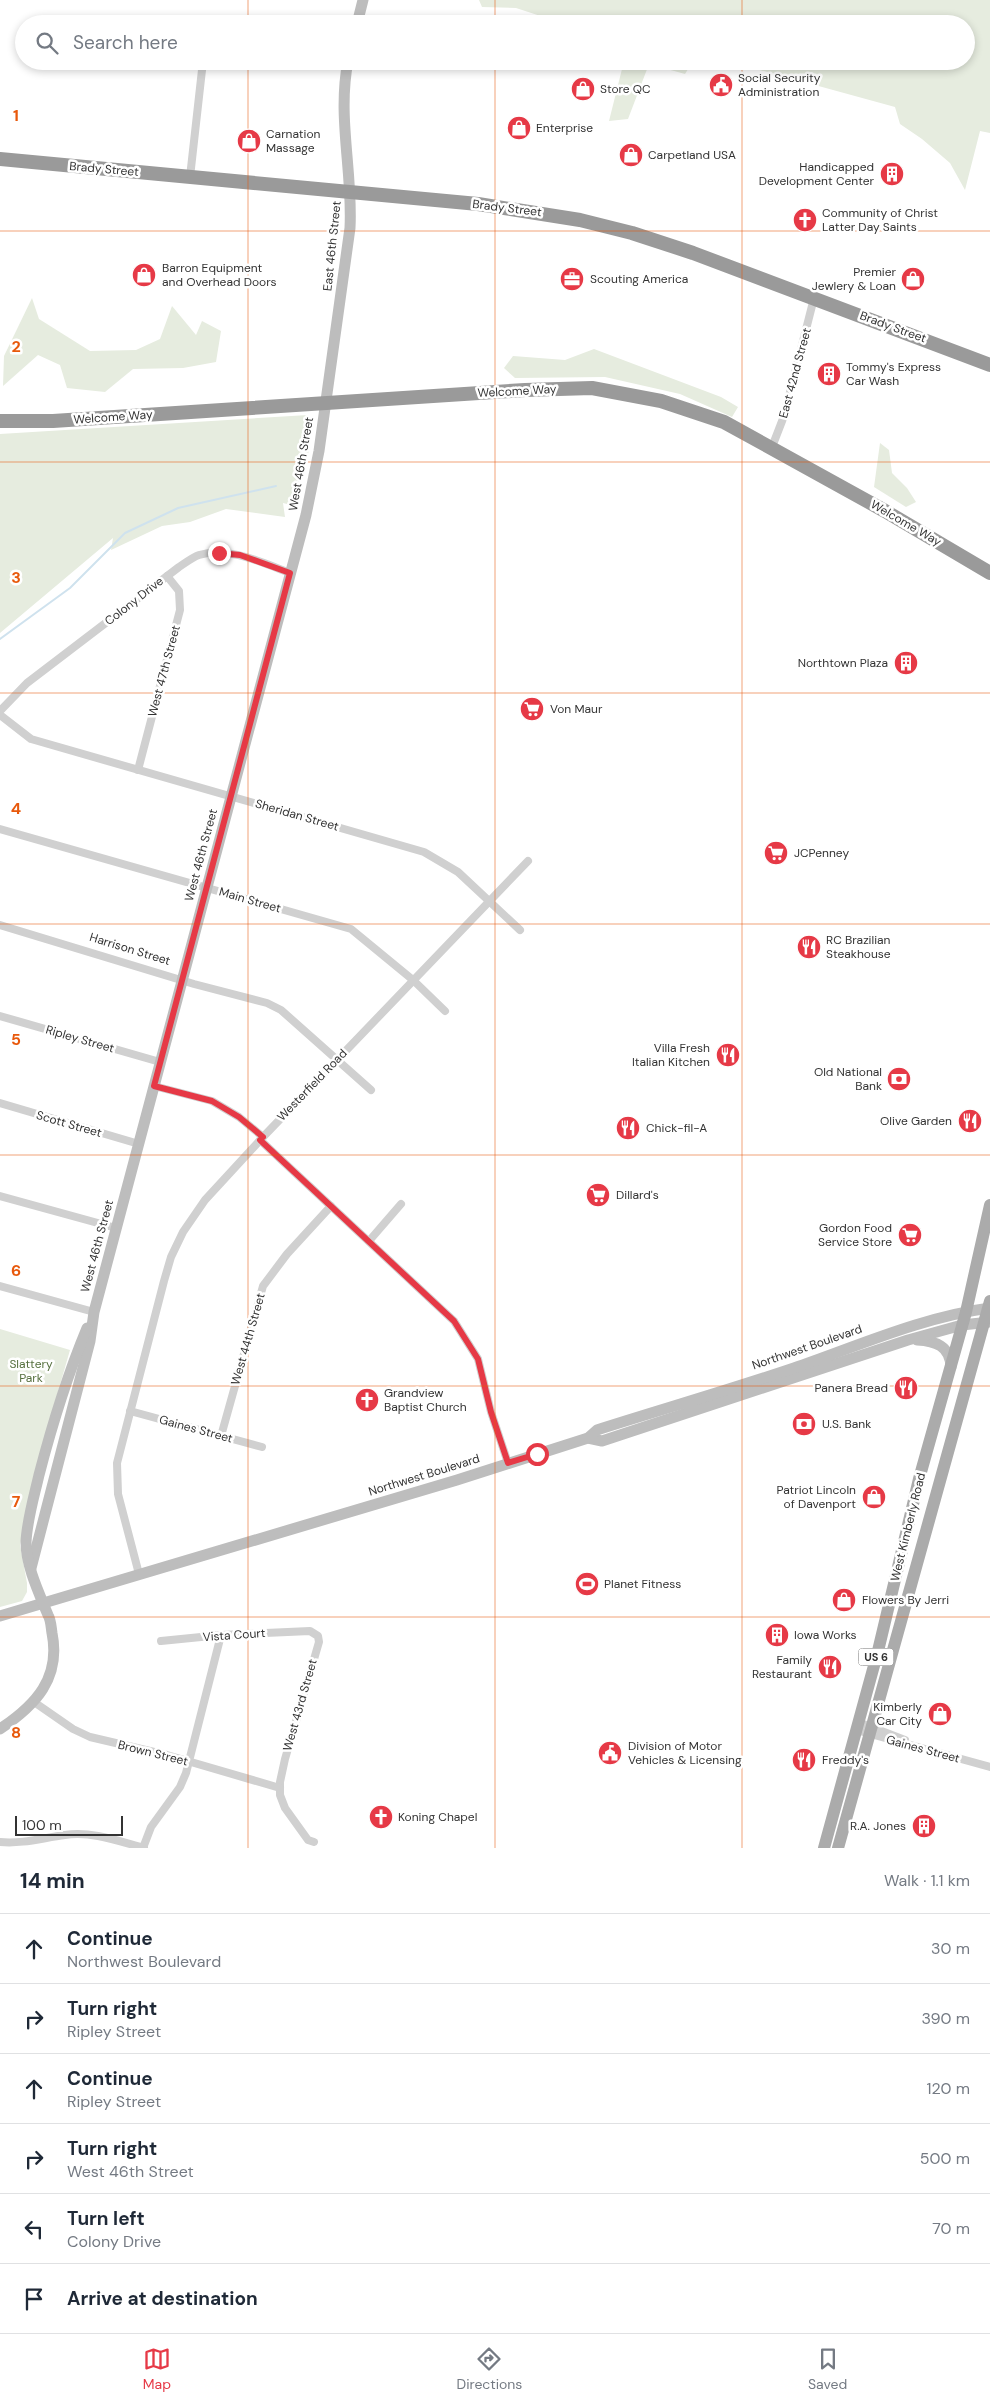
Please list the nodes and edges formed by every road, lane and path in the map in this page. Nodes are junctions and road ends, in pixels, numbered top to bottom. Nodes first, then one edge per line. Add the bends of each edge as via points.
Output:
1 (363, 0) edge
2 (359, 15) edge
3 (202, 70) edge
4 (347, 70) edge
5 (0, 159) edge
6 (190, 176) junction
7 (350, 193) junction
8 (814, 298) junction
9 (990, 365) edge
10 (326, 403) junction
11 (0, 421) edge
12 (772, 447) junction
13 (290, 573) junction
14 (990, 573) edge
15 (167, 576) junction
16 (0, 711) edge
17 (0, 715) edge
18 (138, 770) junction
19 (231, 796) junction
20 (0, 829) edge
21 (528, 861) dead end
22 (206, 887) junction
23 (489, 901) junction
24 (0, 925) edge
25 (520, 930) dead end
26 (182, 979) junction
27 (413, 980) junction
28 (445, 1011) dead end
29 (0, 1016) edge
30 (337, 1059) junction
31 (160, 1062) junction
32 (154, 1086) junction
33 (371, 1090) dead end
34 (0, 1103) edge
35 (261, 1138) junction
36 (139, 1144) junction
37 (0, 1196) edge
38 (401, 1204) dead end
39 (990, 1205) edge
40 (331, 1206) junction
41 (116, 1228) junction
42 (369, 1241) junction
43 (0, 1286) edge
44 (990, 1306) edge
45 (94, 1312) junction
46 (966, 1312) junction
47 (987, 1322) edge
48 (962, 1325) junction
49 (908, 1340) junction
50 (951, 1367) junction
51 (130, 1411) junction
52 (221, 1436) junction
53 (588, 1438) junction
54 (262, 1447) dead end
55 (508, 1463) junction
56 (138, 1574) junction
57 (42, 1603) junction
58 (0, 1616) edge
59 (306, 1632) joint
60 (221, 1635) junction
61 (161, 1641) dead end
62 (34, 1702) junction
63 (857, 1726) junction
64 (0, 1728) edge
65 (870, 1730) junction
66 (189, 1762) junction
67 (990, 1767) edge
68 (280, 1788) junction
69 (0, 1842) edge
70 (314, 1842) dead end
71 (25, 1845) edge
72 (143, 1848) edge
73 (824, 1848) edge
74 (838, 1848) edge

1 - 2 street
3 - 6 street
4 - 7 street, East 46th Street via 344,118
5 - 6 highway, Brady Street
6 - 7 highway, Brady Street
7 - 8 highway, Brady Street via 505,207 599,224 680,249
7 - 10 street, East 46th Street via 350,228
8 - 9 highway, Brady Street
8 - 12 street, East 42nd Street via 784,416
10 - 11 highway, Welcome Way via 53,421
10 - 12 highway, Welcome Way via 592,388 636,395 688,409 724,422
10 - 13 street, West 46th Street via 313,482
12 - 14 highway, Welcome Way
13 - 15 street, Colony Drive via 240,555 219,553 199,555
13 - 19 street, West 46th Street
15 - 16 street, Colony Drive via 27,683
15 - 18 street, West 47th Street via 179,591 180,610
17 - 18 street, Sheridan Street via 31,739
18 - 19 street, Sheridan Street
19 - 22 street, West 46th Street
19 - 23 street, Sheridan Street via 424,852 458,872
20 - 22 street, Main Street
21 - 23 street, Westerfield Road
22 - 26 street, West 46th Street
22 - 27 street, Main Street via 351,930
23 - 25 street, Sheridan Street
23 - 27 street, Westerfield Road
24 - 26 street, Harrison Street
26 - 30 street, Harrison Street via 281,1010
26 - 31 street, West 46th Street
27 - 28 street, Main Street
27 - 30 street, Westerfield Road
29 - 31 street, Ripley Street
30 - 33 street, Harrison Street
30 - 35 street, Westerfield Road
31 - 32 street, West 46th Street
32 - 35 street via 212,1101 239,1117
32 - 36 street, West 46th Street
34 - 36 street, Scott Street
35 - 40 street
35 - 51 street, Westerfield Road via 205,1200 183,1232 171,1257
36 - 41 street, West 46th Street
37 - 41 street
38 - 42 street
39 - 46 main road, West Kimberly Road / US 6
40 - 42 street
40 - 52 street, West 44th Street via 263,1286
41 - 45 street, West 46th Street
42 - 55 street via 445,1310 472,1346
43 - 45 street
44 - 46 street
44 - 47 main road, West Kimberly Road / US 6
45 - 57 street, West 46th Street via 90,1341 32,1568
46 - 48 main road, West Kimberly Road / US 6
46 - 53 street, Northwest Boulevard via 597,1430
47 - 48 street
47 - 65 main road, West Kimberly Road / US 6
48 - 49 street, Northwest Boulevard
48 - 50 main road, West Kimberly Road / US 6
49 - 50 street via 939,1344 949,1357
49 - 53 street, Northwest Boulevard via 602,1441
50 - 63 main road, West Kimberly Road / US 6 via 919,1479
51 - 52 street, Gaines Street
51 - 56 street, Westerfield Road via 117,1462 118,1494
52 - 54 street, Gaines Street
53 - 55 street, Northwest Boulevard
55 - 56 street, Northwest Boulevard
56 - 57 street, Northwest Boulevard
57 - 58 street, Northwest Boulevard
57 - 62 street, West 46th Street via 49,1616 54,1665 47,1684
59 - 60 street, Vista Court
59 - 68 street, West 43rd Street via 315,1632 319,1642 285,1758
60 - 61 street, Vista Court
60 - 66 street
62 - 64 street, West 46th Street
62 - 66 street, Brown Street via 90,1737
63 - 65 street, Gaines Street
63 - 73 main road, West Kimberly Road / US 6
65 - 67 street, Gaines Street
65 - 74 main road, West Kimberly Road / US 6
66 - 68 street, Brown Street
66 - 72 street via 180,1787 151,1827
68 - 70 street via 285,1808 308,1840
69 - 71 street
71 - 72 street via 65,1835 92,1834

